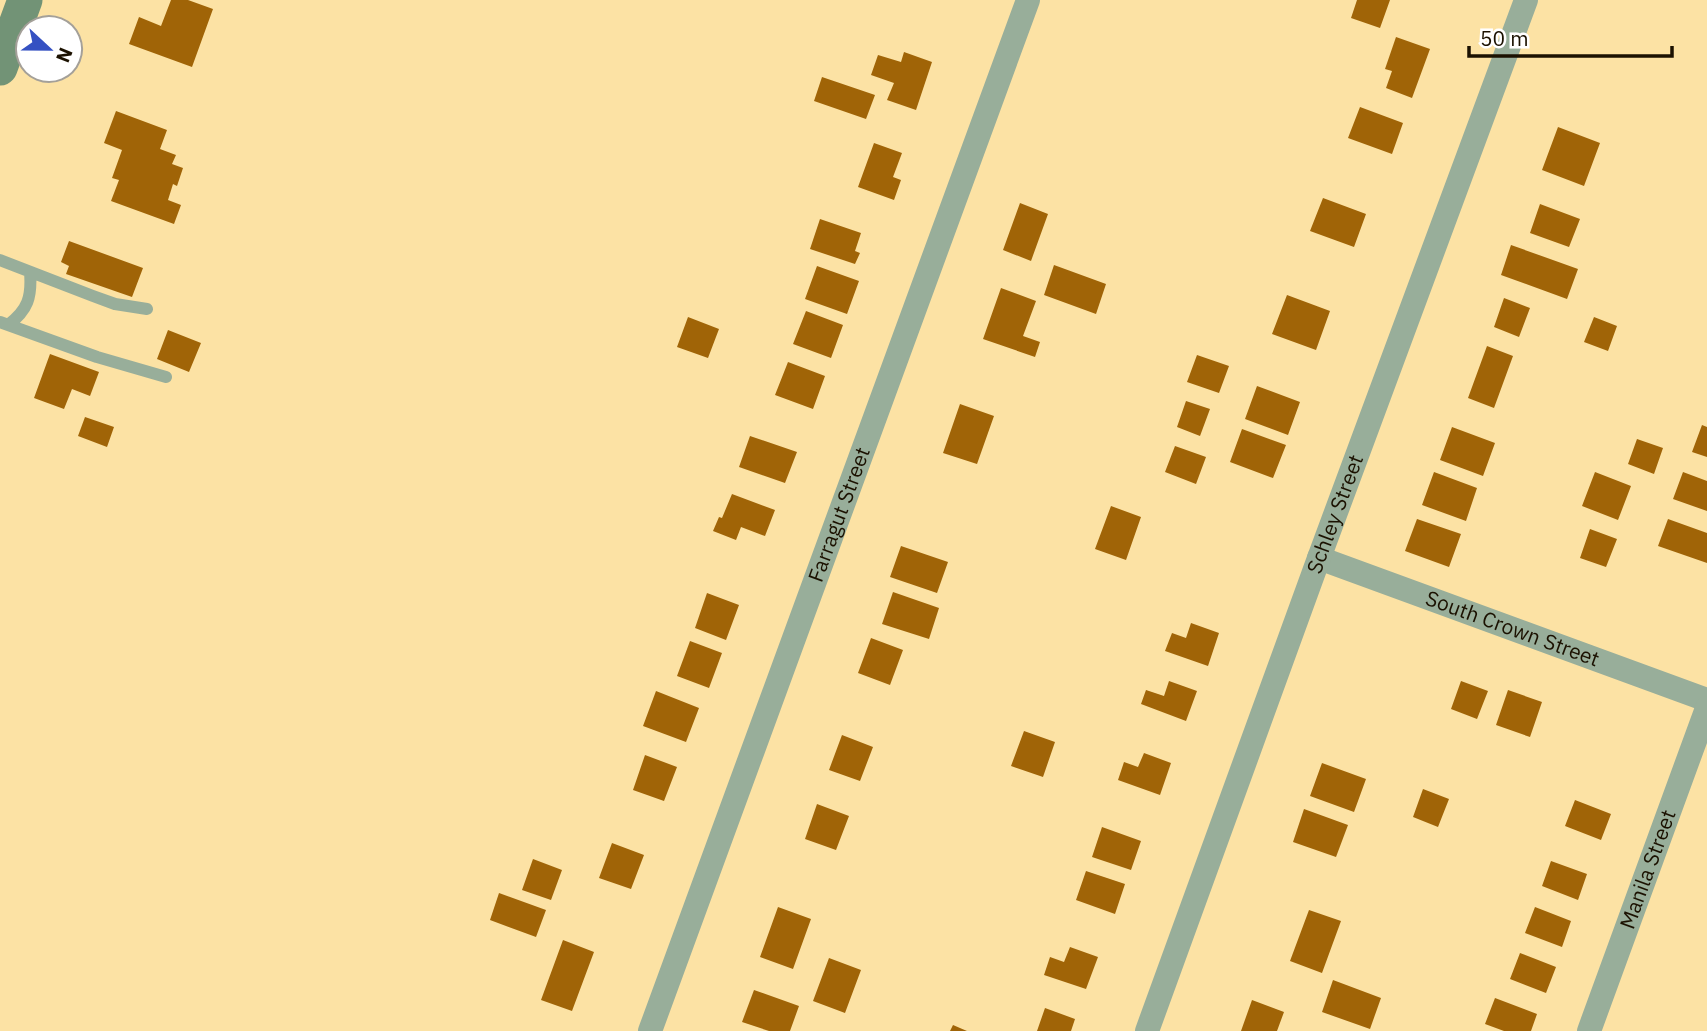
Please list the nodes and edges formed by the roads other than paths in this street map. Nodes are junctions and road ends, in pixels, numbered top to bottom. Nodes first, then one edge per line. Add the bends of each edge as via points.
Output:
1 (25, 0) edge
2 (1028, 0) edge
3 (1526, 0) edge
4 (0, 68) edge
5 (0, 260) edge
6 (30, 272) junction
7 (146, 309) dead end
8 (4, 324) edge
9 (166, 377) dead end
10 (1320, 558) junction
11 (1707, 700) edge
12 (1707, 708) edge
13 (650, 1031) edge
14 (1147, 1031) edge
15 (1589, 1031) edge

1 - 4 street
2 - 13 street, Farragut Street
3 - 10 street, Schley Street
5 - 6 lane
6 - 7 lane via 115,304
6 - 8 lane via 27,305 19,317
8 - 9 lane
10 - 11 street, South Crown Street
10 - 14 street, Schley Street
12 - 15 street, Manila Street

